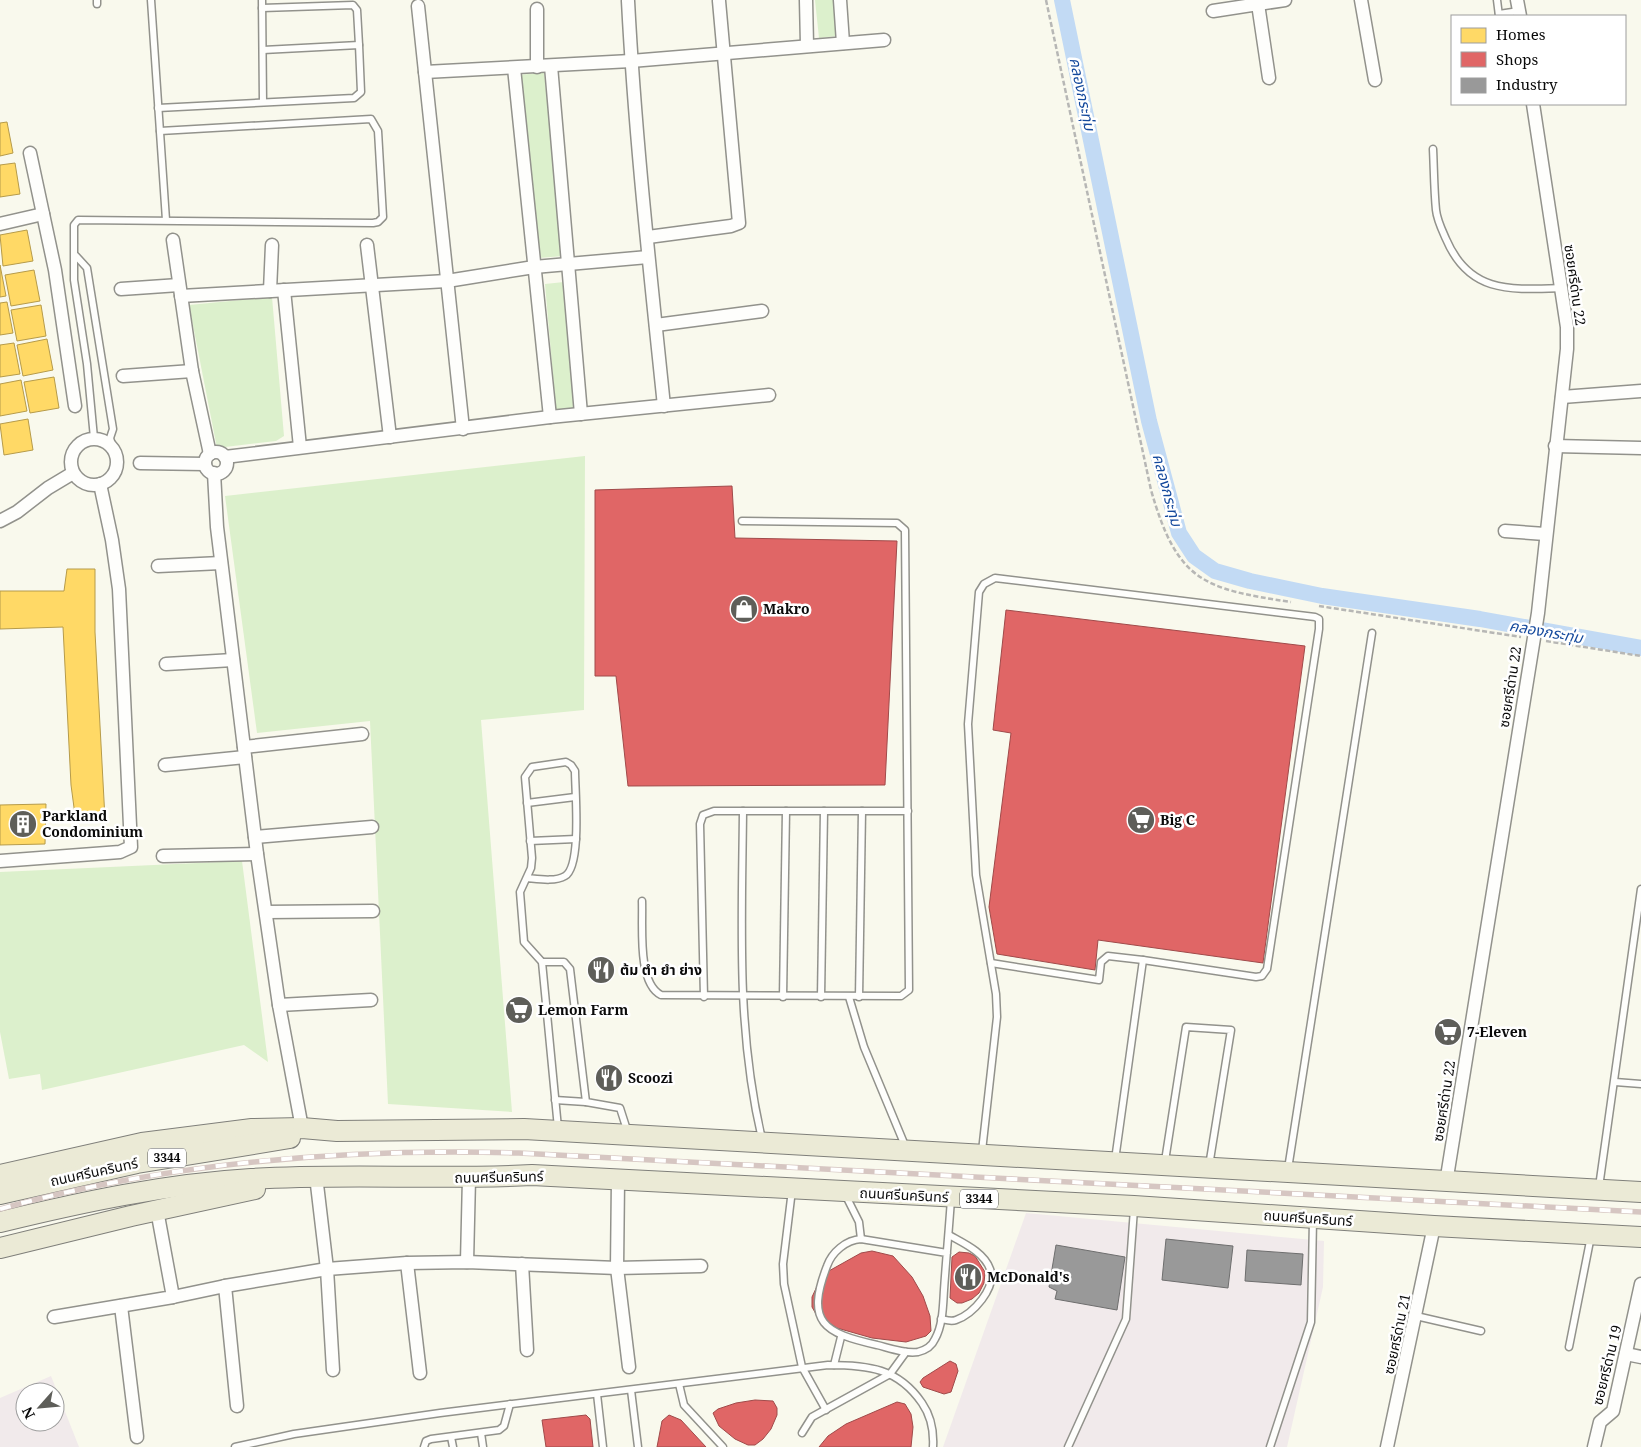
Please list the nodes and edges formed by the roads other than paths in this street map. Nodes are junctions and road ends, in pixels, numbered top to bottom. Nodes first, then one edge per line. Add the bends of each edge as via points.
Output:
1 (151, 0) edge
2 (262, 0) edge
3 (806, 0) edge
4 (840, 0) edge
5 (1285, 0) edge
6 (1361, 0) edge
7 (1497, 0) edge
8 (628, 1) edge
9 (719, 1) edge
10 (1258, 4) junction
11 (418, 6) dead end
12 (262, 8) junction
13 (537, 9) dead end
14 (1518, 9) edge
15 (1213, 11) dead end
16 (1499, 15) edge
17 (884, 40) dead end
18 (843, 43) junction
19 (807, 45) junction
20 (359, 46) junction
21 (263, 50) junction
22 (724, 52) junction
23 (631, 61) junction
24 (550, 66) junction
25 (537, 67) junction
26 (514, 68) junction
27 (425, 72) junction
28 (1269, 78) dead end
29 (1375, 80) dead end
30 (263, 102) junction
31 (1533, 105) edge
32 (158, 108) junction
33 (160, 131) junction
34 (1434, 149) dead end
35 (30, 153) dead end
36 (43, 214) junction
37 (166, 220) junction
38 (0, 224) edge
39 (648, 237) junction
40 (173, 240) dead end
41 (272, 245) dead end
42 (367, 245) dead end
43 (76, 256) junction
44 (648, 257) junction
45 (568, 264) junction
46 (534, 267) junction
47 (447, 281) junction
48 (372, 285) junction
49 (1561, 288) junction
50 (121, 289) dead end
51 (180, 290) junction
52 (284, 290) junction
53 (270, 291) junction
54 (762, 311) dead end
55 (656, 325) junction
56 (192, 371) junction
57 (123, 376) dead end
58 (1641, 391) edge
59 (769, 395) dead end
60 (1562, 397) junction
61 (75, 406) dead end
62 (664, 406) junction
63 (581, 414) junction
64 (550, 417) junction
65 (463, 429) junction
66 (390, 437) junction
67 (94, 438) junction
68 (1555, 446) junction
69 (300, 447) junction
70 (113, 448) junction
71 (1641, 448) edge
72 (226, 457) junction
73 (207, 459) junction
74 (140, 463) dead end
75 (73, 473) junction
76 (214, 473) junction
77 (100, 484) junction
78 (0, 521) edge
79 (742, 521) dead end
80 (1505, 531) dead end
81 (1545, 534) junction
82 (221, 563) junction
83 (158, 566) dead end
84 (1372, 633) dead end
85 (233, 660) junction
86 (166, 664) dead end
87 (362, 734) dead end
88 (245, 752) junction
89 (165, 765) dead end
90 (575, 797) junction
91 (527, 803) junction
92 (743, 811) junction
93 (786, 811) junction
94 (824, 811) junction
95 (862, 812) junction
96 (908, 812) junction
97 (372, 827) dead end
98 (255, 837) junction
99 (576, 839) junction
100 (530, 841) junction
101 (257, 854) junction
102 (163, 856) dead end
103 (0, 861) edge
104 (526, 878) junction
105 (1641, 889) edge
106 (642, 901) dead end
107 (373, 911) dead end
108 (266, 912) junction
109 (1143, 960) junction
110 (542, 962) junction
111 (991, 963) junction
112 (704, 997) junction
113 (742, 997) junction
114 (821, 997) junction
115 (849, 997) junction
116 (859, 997) junction
117 (783, 998) junction
118 (371, 1000) dead end
119 (279, 1005) junction
120 (1615, 1082) junction
121 (1641, 1084) edge
122 (555, 1100) junction
123 (586, 1102) junction
124 (302, 1128) junction
125 (337, 1131) junction
126 (558, 1132) junction
127 (629, 1135) junction
128 (763, 1143) junction
129 (907, 1152) junction
130 (982, 1155) junction
131 (1114, 1162) junction
132 (1164, 1165) junction
133 (1209, 1167) junction
134 (1288, 1172) junction
135 (0, 1175) edge
136 (316, 1176) junction
137 (469, 1178) junction
138 (618, 1180) junction
139 (1446, 1183) junction
140 (792, 1189) junction
141 (1599, 1190) junction
142 (844, 1192) junction
143 (1641, 1192) edge
144 (0, 1194) edge
145 (952, 1198) junction
146 (1134, 1206) junction
147 (157, 1210) junction
148 (1313, 1218) junction
149 (0, 1222) edge
150 (1434, 1226) junction
151 (1592, 1234) junction
152 (949, 1235) junction
153 (1641, 1237) edge
154 (861, 1239) junction
155 (0, 1248) edge
156 (947, 1253) junction
157 (467, 1262) junction
158 (407, 1263) junction
159 (522, 1264) junction
160 (701, 1266) dead end
161 (617, 1268) junction
162 (326, 1269) junction
163 (1641, 1284) edge
164 (225, 1286) junction
165 (172, 1297) junction
166 (121, 1306) junction
167 (1416, 1316) junction
168 (54, 1317) dead end
169 (941, 1320) junction
170 (1481, 1331) dead end
171 (841, 1337) junction
172 (1569, 1347) dead end
173 (527, 1350) dead end
174 (906, 1352) junction
175 (1626, 1354) junction
176 (1641, 1357) edge
177 (834, 1365) junction
178 (629, 1367) dead end
179 (802, 1367) junction
180 (333, 1370) dead end
181 (420, 1373) dead end
182 (890, 1374) junction
183 (679, 1384) junction
184 (631, 1390) junction
185 (598, 1394) junction
186 (510, 1404) junction
187 (237, 1406) dead end
188 (826, 1410) junction
189 (481, 1433) junction
190 (802, 1433) dead end
191 (137, 1437) dead end
192 (452, 1437) junction
193 (247, 1446) edge
194 (235, 1447) edge
195 (424, 1447) edge
196 (453, 1447) edge
197 (482, 1447) edge
198 (603, 1447) edge
199 (638, 1447) edge
200 (723, 1447) edge
201 (933, 1447) edge
202 (1068, 1447) edge
203 (1270, 1447) edge
204 (1387, 1447) edge
205 (1594, 1447) edge

1 - 32 lane
2 - 12 lane
3 - 19 street
4 - 18 street
5 - 10 street
6 - 29 street
7 - 16 lane
8 - 23 street
9 - 22 street
10 - 15 street
10 - 28 street
11 - 27 street
12 - 20 lane via 353,5 357,10
12 - 21 lane
13 - 25 street
14 - 16 lane
17 - 18 street
18 - 19 street
19 - 22 street
20 - 21 lane
20 - 30 lane via 361,89 357,96
21 - 30 lane
22 - 23 street
22 - 39 street via 739,223
23 - 24 street
23 - 39 street
24 - 25 street
24 - 45 street
25 - 26 street
26 - 27 street
26 - 46 street
27 - 47 street
30 - 32 lane
31 - 49 street, ซอยศรีด่าน 22
32 - 33 lane
33 - 37 lane
33 - 37 lane via 371,119 378,131 384,211 381,220 373,223
34 - 49 lane via 1436,212 1461,267 1474,278 1493,285 1525,290
35 - 36 street
36 - 38 street
36 - 61 street via 55,270
37 - 43 lane via 81,219 74,225
39 - 44 street
40 - 51 street
41 - 53 street
42 - 48 street
43 - 67 lane via 74,280
43 - 70 lane via 87,268 113,429 110,438
44 - 45 street
44 - 55 street
45 - 46 street
45 - 63 street
46 - 47 street
46 - 64 street
47 - 48 street
47 - 65 street
48 - 52 street
48 - 66 street
49 - 60 street, ซอยศรีด่าน 22 via 1567,327
50 - 51 street
51 - 53 street
51 - 56 street
52 - 53 street
52 - 69 street
54 - 55 street
55 - 62 street
56 - 57 street
56 - 73 street
58 - 60 street
59 - 62 street
60 - 68 street, ซอยศรีด่าน 22
62 - 63 street
63 - 64 street
64 - 65 street
65 - 66 street
66 - 69 street
67 - 70 street
67 - 75 street via 76,446 70,460
68 - 71 street
68 - 81 street, ซอยศรีด่าน 22
69 - 72 street
70 - 77 street via 116,470
72 - 73 street via 220,452
72 - 76 street via 224,470
73 - 74 street
73 - 76 street via 208,470
75 - 77 street via 84,483
75 - 78 street
76 - 82 street
77 - 103 street via 119,590 131,847 120,852
79 - 96 lane via 897,522 903,527 906,535
80 - 81 street
81 - 139 street, ซอยศรีด่าน 22 via 1538,613
82 - 83 street
82 - 85 street
84 - 134 lane
85 - 86 street
85 - 88 street
87 - 88 street
88 - 89 street
88 - 98 street
90 - 91 lane
90 - 91 lane via 575,771 566,762 527,771
90 - 99 lane
91 - 100 lane
92 - 93 lane
92 - 112 lane via 709,812 701,818
92 - 113 lane
93 - 94 lane
93 - 117 lane
94 - 95 lane
94 - 114 lane
95 - 96 lane
95 - 116 lane
96 - 116 lane via 909,990 900,996
97 - 98 street
98 - 101 street
99 - 100 lane
99 - 104 lane via 572,868 566,876 559,879
100 - 104 lane via 532,858
101 - 102 street
101 - 108 street
104 - 110 lane via 520,892 524,942
105 - 120 lane
106 - 112 lane via 644,964 652,988 662,996
107 - 108 street
108 - 119 street
109 - 111 lane via 1108,956 1101,962 1099,980
109 - 111 lane via 1256,977 1265,974 1319,619 995,578 984,584 979,592 968,724 976,875
109 - 131 lane
110 - 122 lane
110 - 123 lane via 564,962 570,969
111 - 130 lane via 997,1017
112 - 113 lane
113 - 117 lane
113 - 128 lane via 753,1100
114 - 115 lane
114 - 117 lane
115 - 116 lane
115 - 129 lane via 864,1047
118 - 119 street
119 - 124 street
120 - 121 lane
120 - 141 lane
122 - 123 lane
122 - 126 lane
123 - 127 lane via 620,1108
124 - 125 main road, ถนนศรีนครินทร์ / 3344
124 - 135 main road, ถนนศรีนครินทร์ / 3344 via 198,1134 142,1143
125 - 126 main road, ถนนศรีนครินทร์ / 3344 via 524,1129
125 - 144 main road, ถนนศรีนครินทร์ / 3344 via 137,1163
126 - 127 main road, ถนนศรีนครินทร์ / 3344
127 - 128 main road, ถนนศรีนครินทร์ / 3344
128 - 129 main road, ถนนศรีนครินทร์ / 3344
129 - 130 main road, ถนนศรีนครินทร์ / 3344
130 - 131 main road, ถนนศรีนครินทร์ / 3344
131 - 132 main road, ถนนศรีนครินทร์ / 3344
132 - 133 main road, ถนนศรีนครินทร์ / 3344
132 - 133 lane via 1186,1027 1231,1030
133 - 134 main road, ถนนศรีนครินทร์ / 3344
134 - 139 main road, ถนนศรีนครินทร์ / 3344
136 - 137 main road, ถนนศรีนครินทร์ / 3344
136 - 147 main road, ถนนศรีนครินทร์ / 3344
136 - 149 main road, ถนนศรีนครินทร์ / 3344 via 158,1189
136 - 162 street
137 - 138 main road, ถนนศรีนครินทร์ / 3344 via 532,1175
137 - 157 street
138 - 140 main road, ถนนศรีนครินทร์ / 3344
138 - 161 street
139 - 141 main road, ถนนศรีนครินทร์ / 3344
140 - 142 main road, ถนนศรีนครินทร์ / 3344
140 - 179 lane via 784,1284
141 - 143 main road, ถนนศรีนครินทร์ / 3344
142 - 145 main road, ถนนศรีนครินทร์ / 3344
142 - 154 lane via 859,1222
145 - 146 main road, ถนนศรีนครินทร์ / 3344
145 - 152 lane
146 - 148 main road, ถนนศรีนครินทร์ / 3344
146 - 202 lane via 1126,1319
147 - 155 main road, ถนนศรีนครินทร์ / 3344
147 - 165 street
148 - 150 main road, ถนนศรีนครินทร์ / 3344
148 - 203 lane via 1311,1322
150 - 151 main road, ถนนศรีนครินทร์ / 3344
150 - 167 street, ซอยศรีด่าน 21
151 - 153 main road, ถนนศรีนครินทร์ / 3344
151 - 172 lane
152 - 156 lane
152 - 169 lane via 972,1248 984,1260 992,1279 982,1299 962,1317 952,1321
154 - 156 lane
154 - 171 lane via 849,1241 832,1256 818,1292 822,1320
156 - 169 lane
157 - 158 street
157 - 159 street
158 - 162 street
158 - 181 street
159 - 161 street
159 - 173 street
160 - 161 street
161 - 178 street
162 - 164 street
162 - 180 street
163 - 175 street, ซอยศรีด่าน 19
164 - 165 street
164 - 187 street
165 - 166 street
166 - 168 street
166 - 191 street
167 - 170 lane
167 - 204 street, ซอยศรีด่าน 21
169 - 174 lane via 931,1345 919,1352
171 - 174 lane
171 - 177 lane
174 - 182 lane
175 - 176 street
175 - 205 street, ซอยศรีด่าน 19 via 1614,1411 1600,1422
177 - 179 lane
177 - 182 lane via 870,1368
179 - 183 lane
179 - 188 lane
182 - 188 lane
182 - 201 lane via 908,1386 926,1410 932,1423
183 - 184 lane
183 - 200 lane via 684,1405
184 - 185 lane
184 - 199 lane
185 - 186 lane
185 - 198 lane
186 - 189 lane via 504,1426
186 - 193 lane via 294,1434
188 - 190 lane via 808,1420
189 - 192 lane
189 - 197 lane
192 - 195 lane via 428,1440
192 - 196 lane
193 - 194 lane

